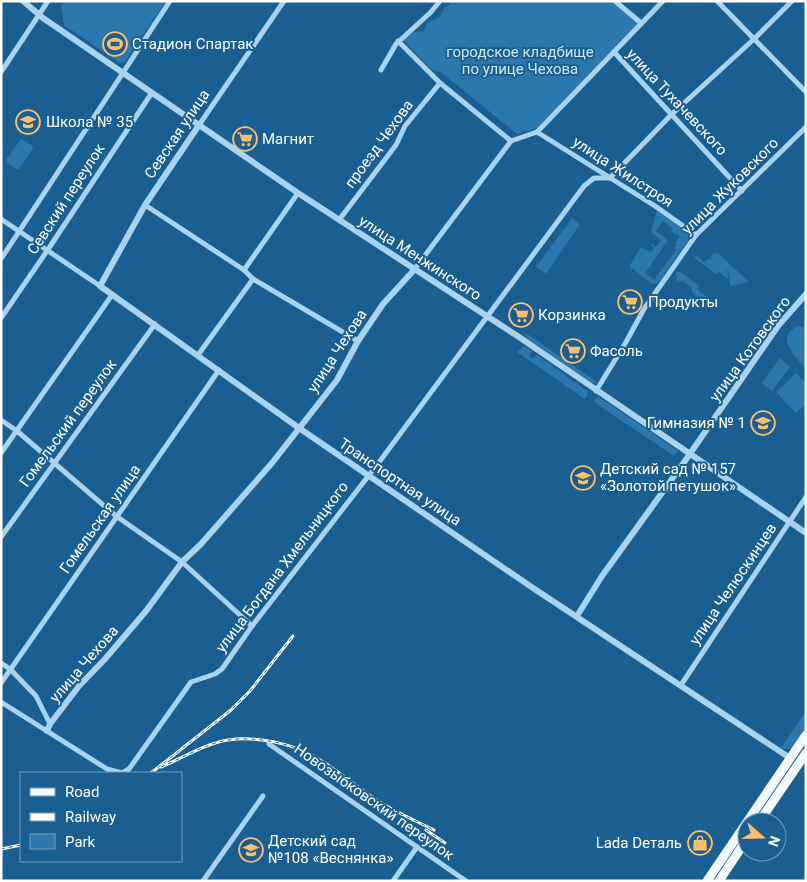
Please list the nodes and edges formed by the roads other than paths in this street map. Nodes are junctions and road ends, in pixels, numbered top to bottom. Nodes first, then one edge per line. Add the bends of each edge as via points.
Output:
1 (23, 1) edge
2 (48, 1) edge
3 (170, 1) edge
4 (284, 1) edge
5 (440, 1) edge
6 (615, 1) edge
7 (663, 1) edge
8 (717, 1) edge
9 (792, 1) edge
10 (39, 15) junction
11 (641, 23) junction
12 (754, 39) junction
13 (398, 41) junction
14 (614, 52) junction
15 (381, 70) dead end
16 (1, 72) edge
17 (123, 74) junction
18 (440, 83) junction
19 (806, 92) edge
20 (151, 94) junction
21 (671, 115) junction
22 (199, 125) junction
23 (806, 127) edge
24 (537, 132) junction
25 (511, 141) junction
26 (610, 178) junction
27 (742, 191) junction
28 (298, 194) junction
29 (145, 205) junction
30 (1, 219) edge
31 (339, 220) junction
32 (20, 232) junction
33 (696, 235) junction
34 (47, 251) junction
35 (1, 259) edge
36 (244, 270) junction
37 (414, 270) junction
38 (253, 279) junction
39 (100, 286) junction
40 (806, 294) edge
41 (112, 296) junction
42 (487, 317) junction
43 (1, 318) edge
44 (155, 324) junction
45 (358, 342) junction
46 (198, 355) junction
47 (219, 370) junction
48 (596, 391) junction
49 (1, 420) edge
50 (299, 428) junction
51 (17, 431) junction
52 (1, 453) edge
53 (690, 454) junction
54 (53, 463) junction
55 (368, 475) junction
56 (806, 497) edge
57 (116, 516) junction
58 (790, 522) junction
59 (806, 533) edge
60 (1, 537) edge
61 (182, 562) junction
62 (577, 616) junction
63 (252, 626) junction
64 (1, 663) edge
65 (10, 670) junction
66 (1, 683) edge
67 (681, 685) junction
68 (1, 702) edge
69 (50, 724) junction
70 (47, 731) junction
71 (806, 735) edge
72 (269, 744) dead end
73 (806, 753) edge
74 (790, 758) junction
75 (798, 764) junction
76 (117, 772) edge
77 (124, 772) edge
78 (263, 796) dead end
79 (766, 812) edge
80 (417, 847) junction
81 (737, 854) edge
82 (204, 881) edge
83 (393, 881) edge
84 (466, 881) edge
85 (707, 881) edge
86 (719, 881) edge

1 - 10 street, улица Менжинского
2 - 10 street
3 - 17 street
4 - 22 street, Севская улица
5 - 13 street
6 - 11 street, улица Тухачевского
7 - 11 street
8 - 12 street
9 - 12 street
10 - 16 street
10 - 17 street, улица Менжинского
11 - 14 street
12 - 19 street
12 - 21 street
13 - 15 street
13 - 18 street
14 - 21 street, улица Тухачевского
14 - 24 street
17 - 20 street, улица Менжинского
17 - 32 street
18 - 25 street
18 - 31 street, проезд Чехова via 404,126 396,145
20 - 22 street, улица Менжинского
20 - 34 street, Севский переулок
21 - 26 street
21 - 27 street, улица Тухачевского
22 - 28 street, улица Менжинского
22 - 29 street, Севская улица
23 - 27 street, улица Жуковского
24 - 25 street
24 - 26 street, улица Жилстроя
25 - 37 street, улица Чехова
26 - 33 street, улица Жилстроя
26 - 42 street, улица Богдана Хмельницкого via 594,178 584,186
27 - 33 street, улица Жуковского
28 - 31 street, улица Менжинского
28 - 36 street
29 - 36 street
29 - 39 street, Севская улица
30 - 32 street, Транспортная улица
31 - 37 street, улица Менжинского
32 - 34 street, Транспортная улица
32 - 35 street
33 - 48 street, улица Жуковского via 644,309
34 - 39 street, Транспортная улица
34 - 43 street, Севский переулок
36 - 38 street
37 - 42 street, улица Менжинского
37 - 45 street, улица Чехова via 383,304
38 - 45 street
38 - 46 street
39 - 41 street, Транспортная улица
40 - 53 street, улица Котовского via 778,326
41 - 44 street, Транспортная улица
41 - 51 street
42 - 48 street, улица Менжинского
42 - 55 street, улица Богдана Хмельницкого
44 - 46 street, Транспортная улица
44 - 54 street, Гомельский переулок
45 - 50 street, улица Чехова via 336,380
46 - 47 street, Транспортная улица
47 - 50 street, Транспортная улица
47 - 57 street, Гомельская улица
48 - 53 street, улица Менжинского
49 - 51 street
50 - 55 street, Транспортная улица
50 - 61 street, улица Чехова via 272,463
51 - 52 street
51 - 54 street
53 - 58 street, улица Менжинского
53 - 62 street, улица Котовского
54 - 57 street
54 - 60 street, Гомельский переулок
55 - 62 street, Транспортная улица
55 - 63 street, улица Богдана Хмельницкого
56 - 58 street, улица Челюскинцев
57 - 61 street
57 - 65 street, Гомельская улица
58 - 59 street, улица Менжинского
58 - 67 street, улица Челюскинцев
61 - 63 street
61 - 69 street, улица Чехова
62 - 67 street, Транспортная улица
63 - 77 street, улица Богдана Хмельницкого via 222,669 191,682 129,770
64 - 65 street
65 - 66 street, Гомельская улица
65 - 69 street via 36,696
67 - 74 street, Транспортная улица
68 - 70 street
69 - 70 street, улица Чехова
70 - 76 street, улица Богдана Хмельницкого via 108,770
71 - 74 main road
72 - 80 street, Новозыбковский переулок
73 - 75 main road
74 - 75 main road
74 - 85 main road
75 - 79 main road
78 - 82 street
80 - 83 street
80 - 84 street, Новозыбковский переулок
81 - 86 main road

